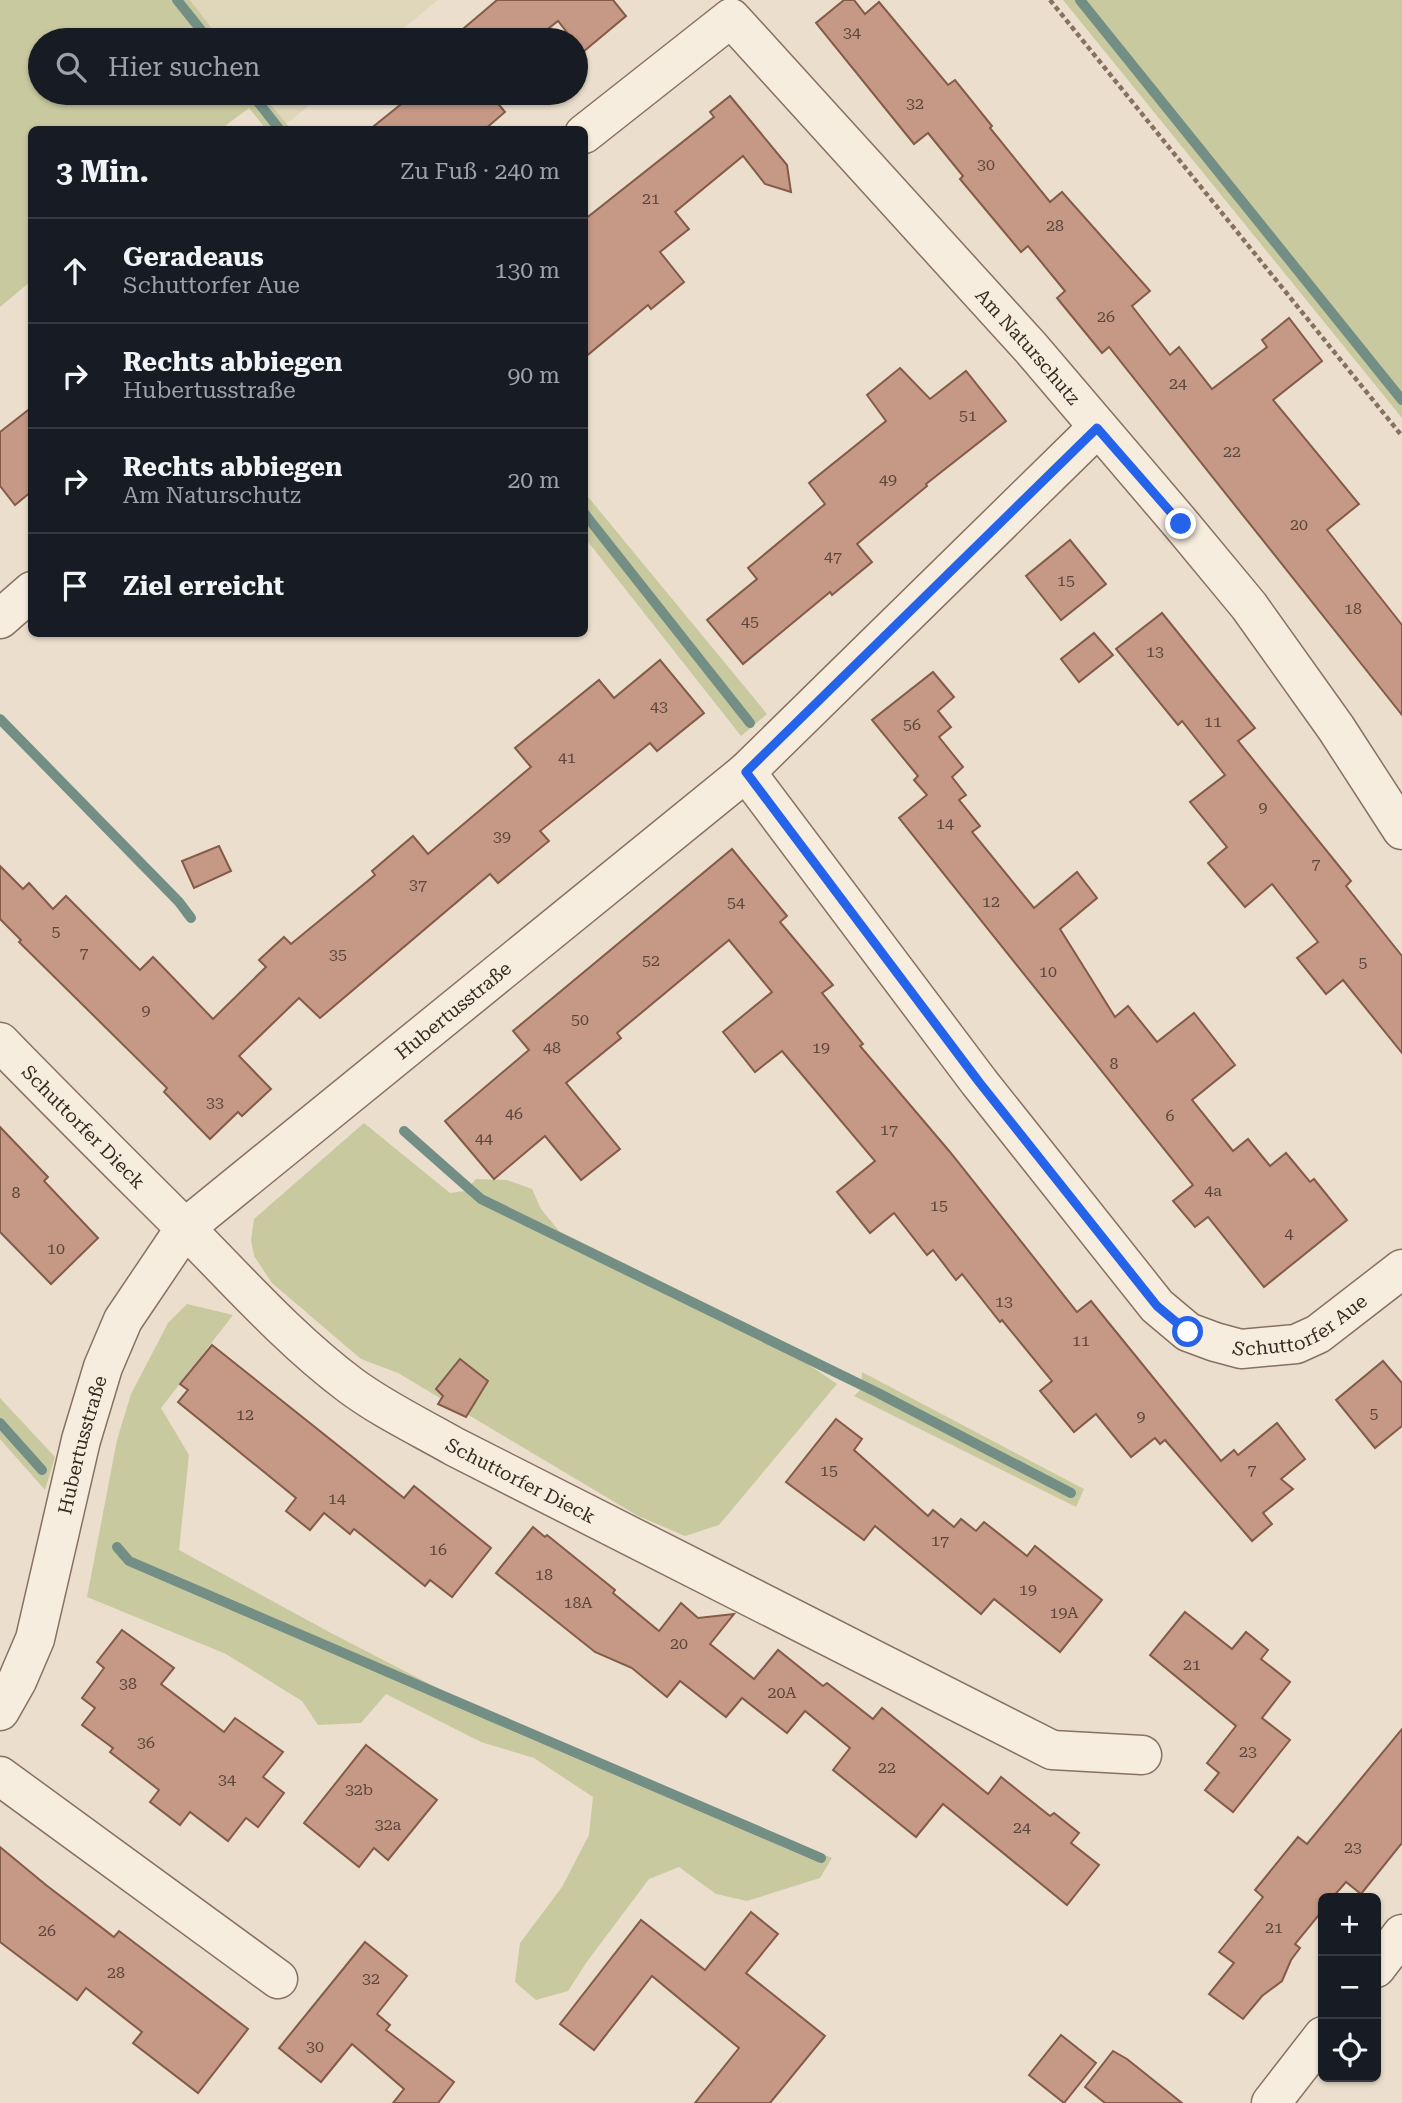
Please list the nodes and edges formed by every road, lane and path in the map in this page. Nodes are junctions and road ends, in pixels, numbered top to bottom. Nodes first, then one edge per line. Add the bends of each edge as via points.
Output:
1 (1050, 0) edge
2 (742, 9) edge
3 (588, 131) edge
4 (1097, 428) junction
5 (1402, 436) edge
6 (28, 594) edge
7 (0, 619) edge
8 (746, 772) junction
9 (1402, 830) edge
10 (0, 1042) edge
11 (185, 1228) junction
12 (1402, 1269) edge
13 (0, 1711) edge
14 (1142, 1755) dead end
15 (0, 1776) edge
16 (1402, 1934) edge
17 (1381, 1961) edge
18 (278, 1979) dead end
19 (1318, 2042) edge
20 (1271, 2103) edge

1 - 5 path
2 - 3 street, Am Naturschutz
2 - 4 street, Am Naturschutz
4 - 8 street, Hubertusstraße
4 - 9 street, Am Naturschutz via 1249,606
6 - 7 street
8 - 11 street, Hubertusstraße
8 - 12 street, Schuttorfer Aue via 996,1103 1157,1306 1188,1332 1241,1349 1296,1344 1318,1334
10 - 11 street, Schuttorfer Dieck
11 - 13 street, Hubertusstraße via 123,1320 103,1367 81,1440 35,1639
11 - 14 street, Schuttorfer Dieck via 315,1357 384,1407 455,1447 1052,1750
15 - 18 street
16 - 17 street
19 - 20 street

